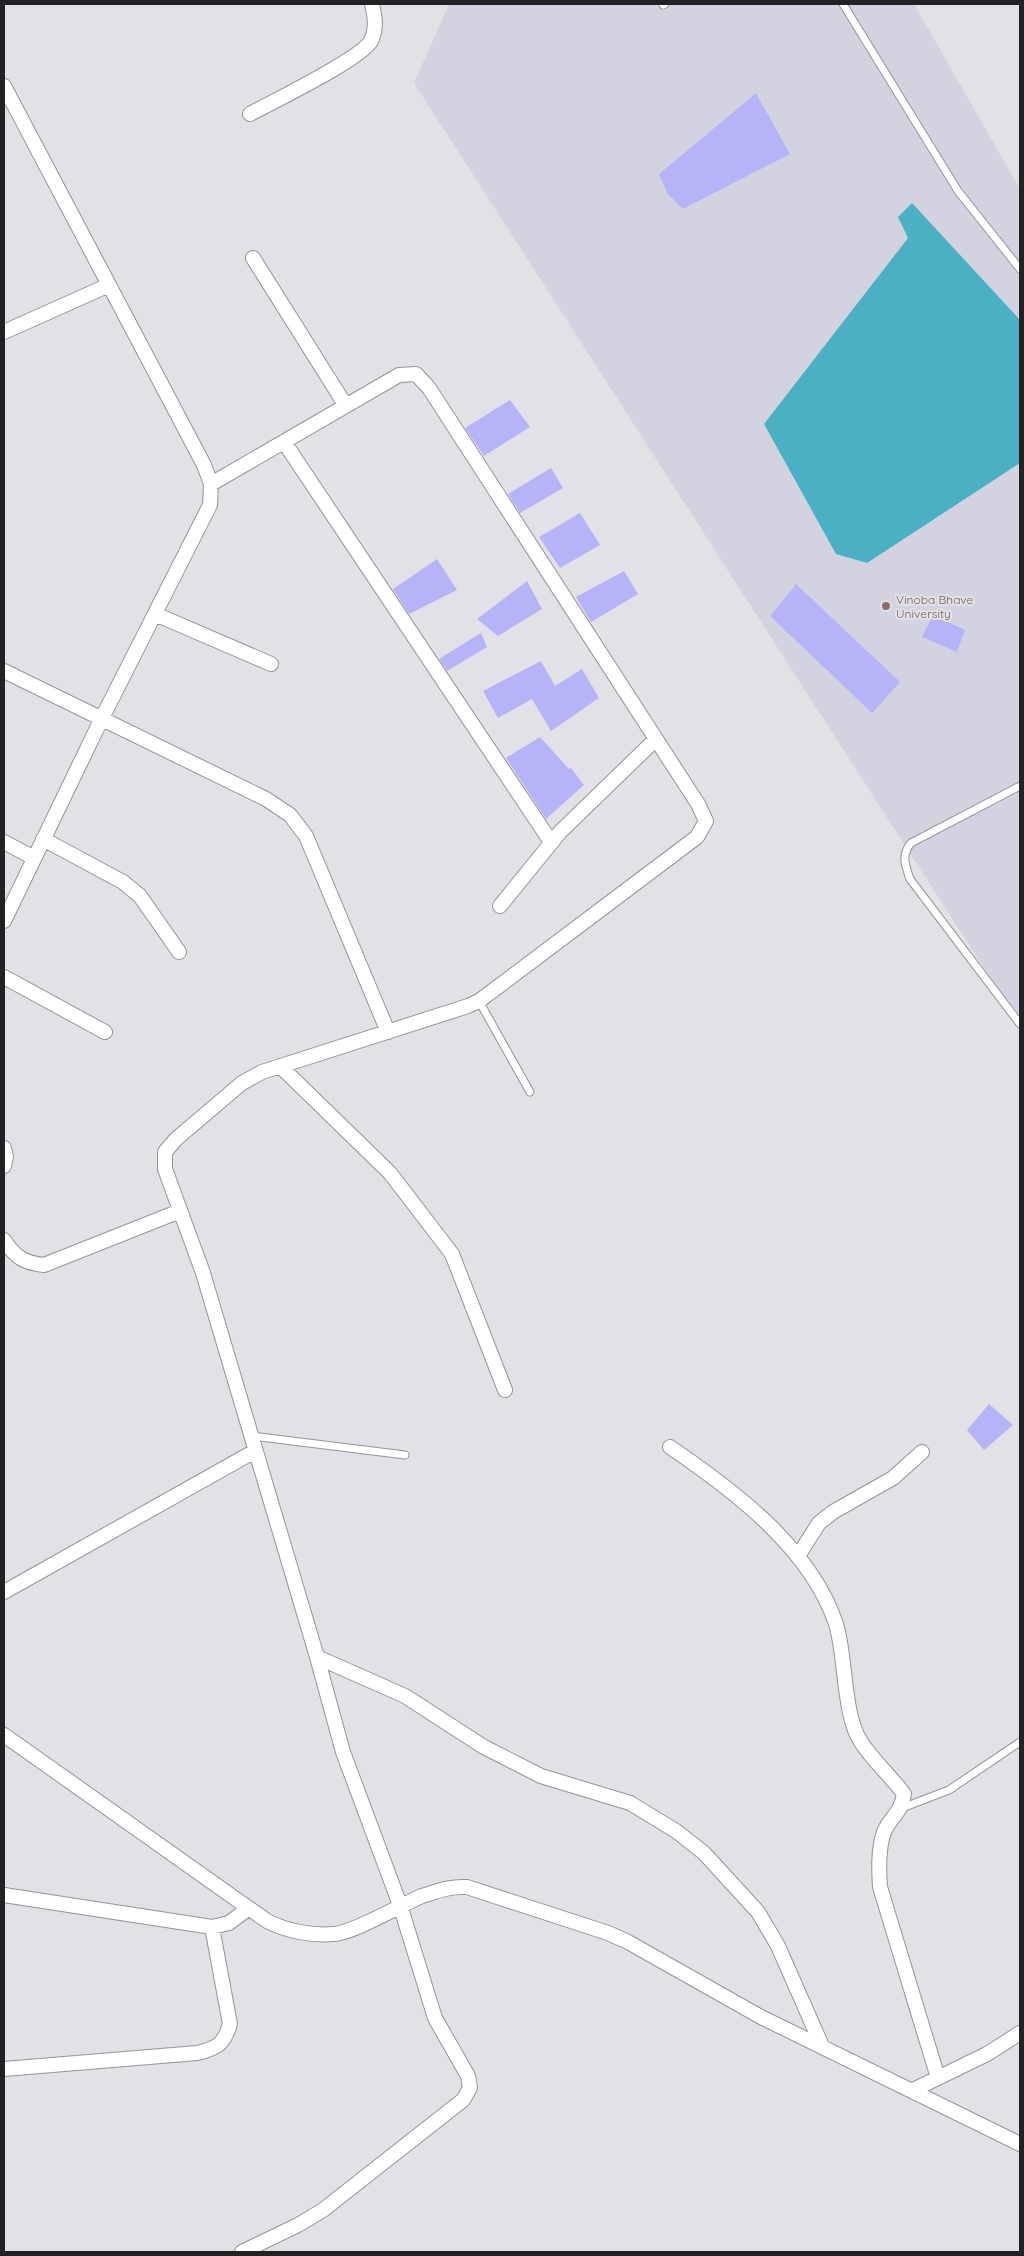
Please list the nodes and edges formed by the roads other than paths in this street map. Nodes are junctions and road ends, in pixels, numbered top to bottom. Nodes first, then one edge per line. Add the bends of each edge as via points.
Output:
1 (372, 4) edge
2 (843, 4) edge
3 (4, 86) edge
4 (250, 114) dead end
5 (253, 258) dead end
6 (1020, 269) edge
7 (109, 286) junction
8 (4, 332) edge
9 (346, 406) junction
10 (284, 442) junction
11 (211, 484) junction
12 (154, 614) junction
13 (271, 664) dead end
14 (4, 671) edge
15 (101, 720) junction
16 (656, 739) junction
17 (1020, 786) edge
18 (43, 839) junction
19 (4, 842) edge
20 (551, 842) junction
21 (34, 858) junction
22 (500, 906) dead end
23 (4, 922) edge
24 (179, 952) dead end
25 (4, 977) edge
26 (479, 1001) junction
27 (1020, 1024) edge
28 (105, 1032) dead end
29 (388, 1032) junction
30 (280, 1066) junction
31 (530, 1092) dead end
32 (4, 1148) edge
33 (4, 1166) edge
34 (180, 1212) junction
35 (4, 1240) edge
36 (505, 1390) dead end
37 (251, 1436) junction
38 (670, 1447) dead end
39 (256, 1451) junction
40 (922, 1452) dead end
41 (405, 1455) dead end
42 (798, 1556) junction
43 (4, 1592) edge
44 (317, 1657) junction
45 (4, 1734) edge
46 (1020, 1742) edge
47 (902, 1808) junction
48 (4, 1894) edge
49 (400, 1905) junction
50 (249, 1908) junction
51 (212, 1927) junction
52 (1020, 2033) edge
53 (822, 2046) junction
54 (4, 2069) edge
55 (938, 2078) junction
56 (913, 2090) junction
57 (1020, 2144) edge
58 (262, 2248) edge
59 (242, 2252) edge

1 - 4 street via 376,25 370,42 353,58
2 - 6 lane via 958,191
3 - 7 street
5 - 9 street
7 - 8 street
7 - 11 street
9 - 10 street
9 - 16 street via 399,375 416,374 423,381
10 - 11 street
10 - 20 street
11 - 12 street via 210,505
12 - 13 street
12 - 15 street
14 - 15 street
15 - 18 street
15 - 29 street via 266,799 290,815 306,836
16 - 20 street
16 - 26 street via 706,822 697,837
17 - 27 lane via 911,843 905,851 904,864 910,879
18 - 21 street
18 - 24 street via 123,882 140,896
19 - 21 street
20 - 22 street
21 - 23 street
25 - 28 street
26 - 29 street
26 - 31 lane
29 - 30 street
30 - 34 street via 242,1083 165,1152 165,1169
30 - 36 street via 390,1172 452,1254
32 - 33 street
34 - 35 street via 44,1265 27,1263 10,1250
34 - 37 street
37 - 39 street
37 - 41 lane
38 - 42 street via 726,1486
39 - 43 street
39 - 44 street
40 - 42 street via 893,1478 819,1523
42 - 47 street via 815,1579 836,1624 853,1724 860,1741 904,1794
44 - 49 street via 342,1752
44 - 53 street via 405,1696 484,1747 541,1776 630,1803 676,1831 704,1853 758,1912 778,1946
45 - 50 street
46 - 47 lane via 948,1790
47 - 55 street via 885,1831 879,1866 880,1887
48 - 51 street
49 - 50 street via 348,1931 334,1934 282,1929
49 - 53 street via 451,1886 466,1887 608,1933 749,2011
49 - 58 street via 435,2018 468,2076 470,2088 463,2100 323,2210
50 - 51 street via 229,1923
51 - 54 street via 230,2024 226,2037 215,2048 197,2053
52 - 55 street
53 - 56 street
55 - 56 street
56 - 57 street
58 - 59 street

